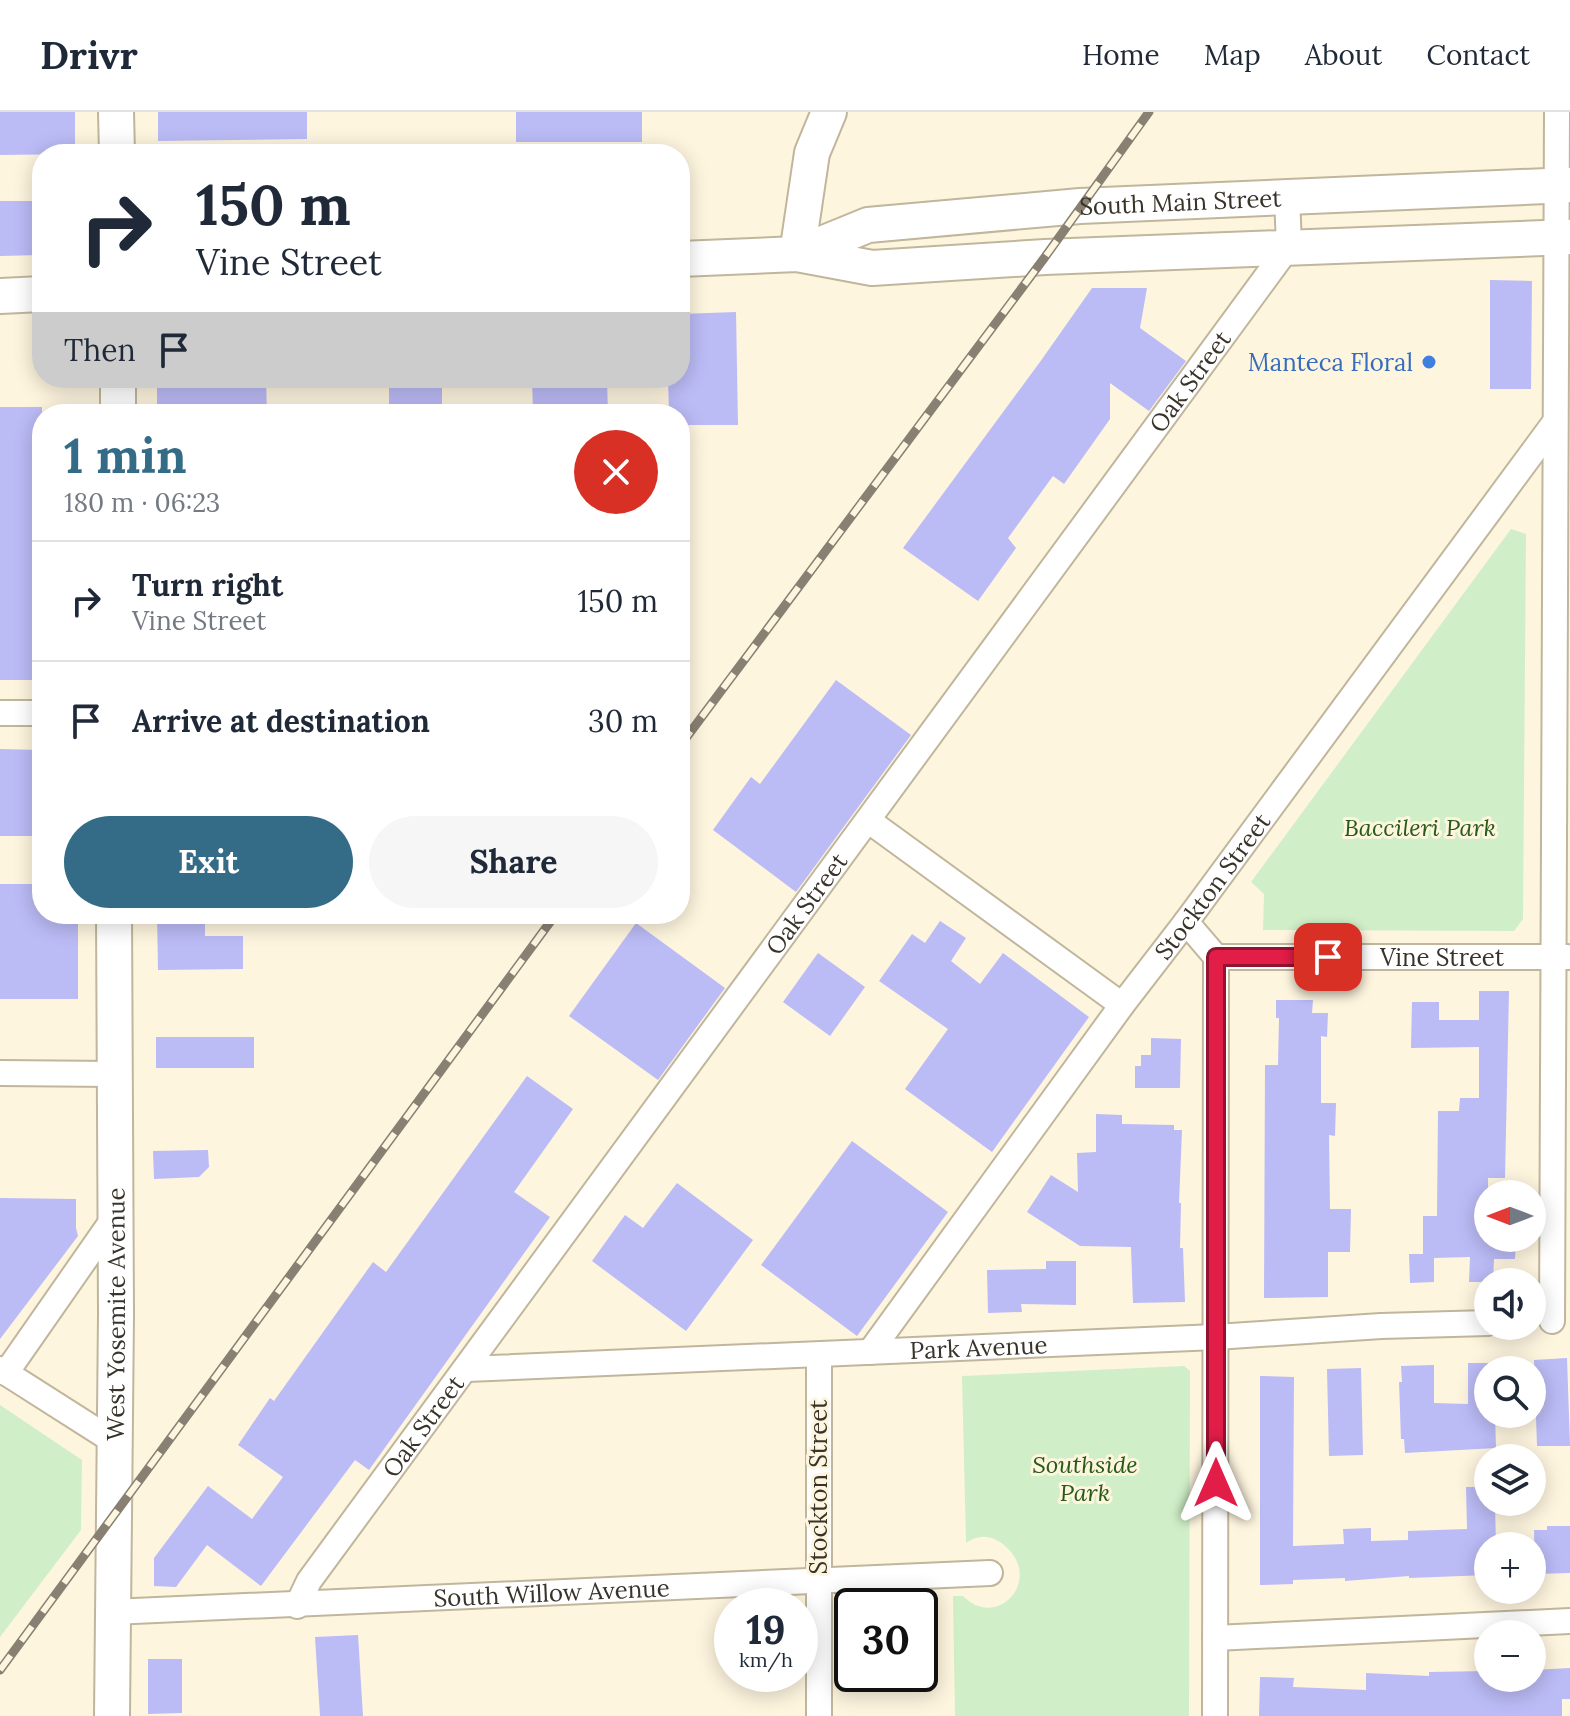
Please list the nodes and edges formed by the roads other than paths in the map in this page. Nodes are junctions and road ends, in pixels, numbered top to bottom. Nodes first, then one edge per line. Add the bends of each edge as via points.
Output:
1 (116, 112) edge
2 (829, 112) edge
3 (1557, 112) edge
4 (117, 144) edge
5 (1564, 185) edge
6 (1287, 196) junction
7 (1564, 237) edge
8 (1289, 246) junction
9 (797, 254) junction
10 (690, 259) edge
11 (32, 294) edge
12 (0, 296) edge
13 (1555, 422) junction
14 (0, 713) edge
15 (32, 713) edge
16 (869, 821) junction
17 (1186, 922) junction
18 (114, 924) edge
19 (1216, 957) junction
20 (1562, 957) edge
21 (1122, 1005) junction
22 (0, 1073) edge
23 (114, 1074) junction
24 (116, 1215) junction
25 (1551, 1321) edge
26 (1474, 1323) edge
27 (1216, 1337) junction
28 (870, 1352) junction
29 (819, 1355) junction
30 (467, 1369) junction
31 (3, 1371) edge
32 (113, 1441) junction
33 (990, 1573) dead end
34 (818, 1580) junction
35 (297, 1606) junction
36 (112, 1612) junction
37 (1570, 1621) edge
38 (1215, 1638) junction
39 (112, 1716) edge
40 (819, 1716) edge
41 (1215, 1716) edge

1 - 4 main road
2 - 9 main road via 812,153
3 - 5 street
5 - 6 main road, South Main Street
5 - 7 street
6 - 8 street
6 - 9 main road, South Main Street via 1080,206 868,225
7 - 8 main road, South Main Street
7 - 13 street
8 - 9 main road, South Main Street via 872,268
8 - 16 street, Oak Street
9 - 10 main road, South Main Street
11 - 12 main road
13 - 17 street, Stockton Street
13 - 20 street
14 - 15 street
16 - 21 street
16 - 30 street, Oak Street
17 - 19 street
17 - 21 street, Stockton Street
18 - 23 main road, West Yosemite Avenue
19 - 20 street, Vine Street
19 - 27 street
20 - 25 street
21 - 28 street, Stockton Street
22 - 23 street
23 - 24 main road, West Yosemite Avenue
24 - 31 street
24 - 32 main road, West Yosemite Avenue
26 - 27 street, Park Avenue
27 - 28 street, Park Avenue
27 - 38 street
28 - 29 street, Park Avenue
29 - 30 street, Park Avenue
29 - 34 street, Stockton Street
30 - 35 street, Oak Street via 309,1581
31 - 32 street
32 - 36 main road, West Yosemite Avenue
33 - 34 street, South Willow Avenue
34 - 35 street, South Willow Avenue
34 - 40 street, Stockton Street
35 - 36 street, South Willow Avenue
36 - 39 main road, West Yosemite Avenue
37 - 38 street
38 - 41 street

